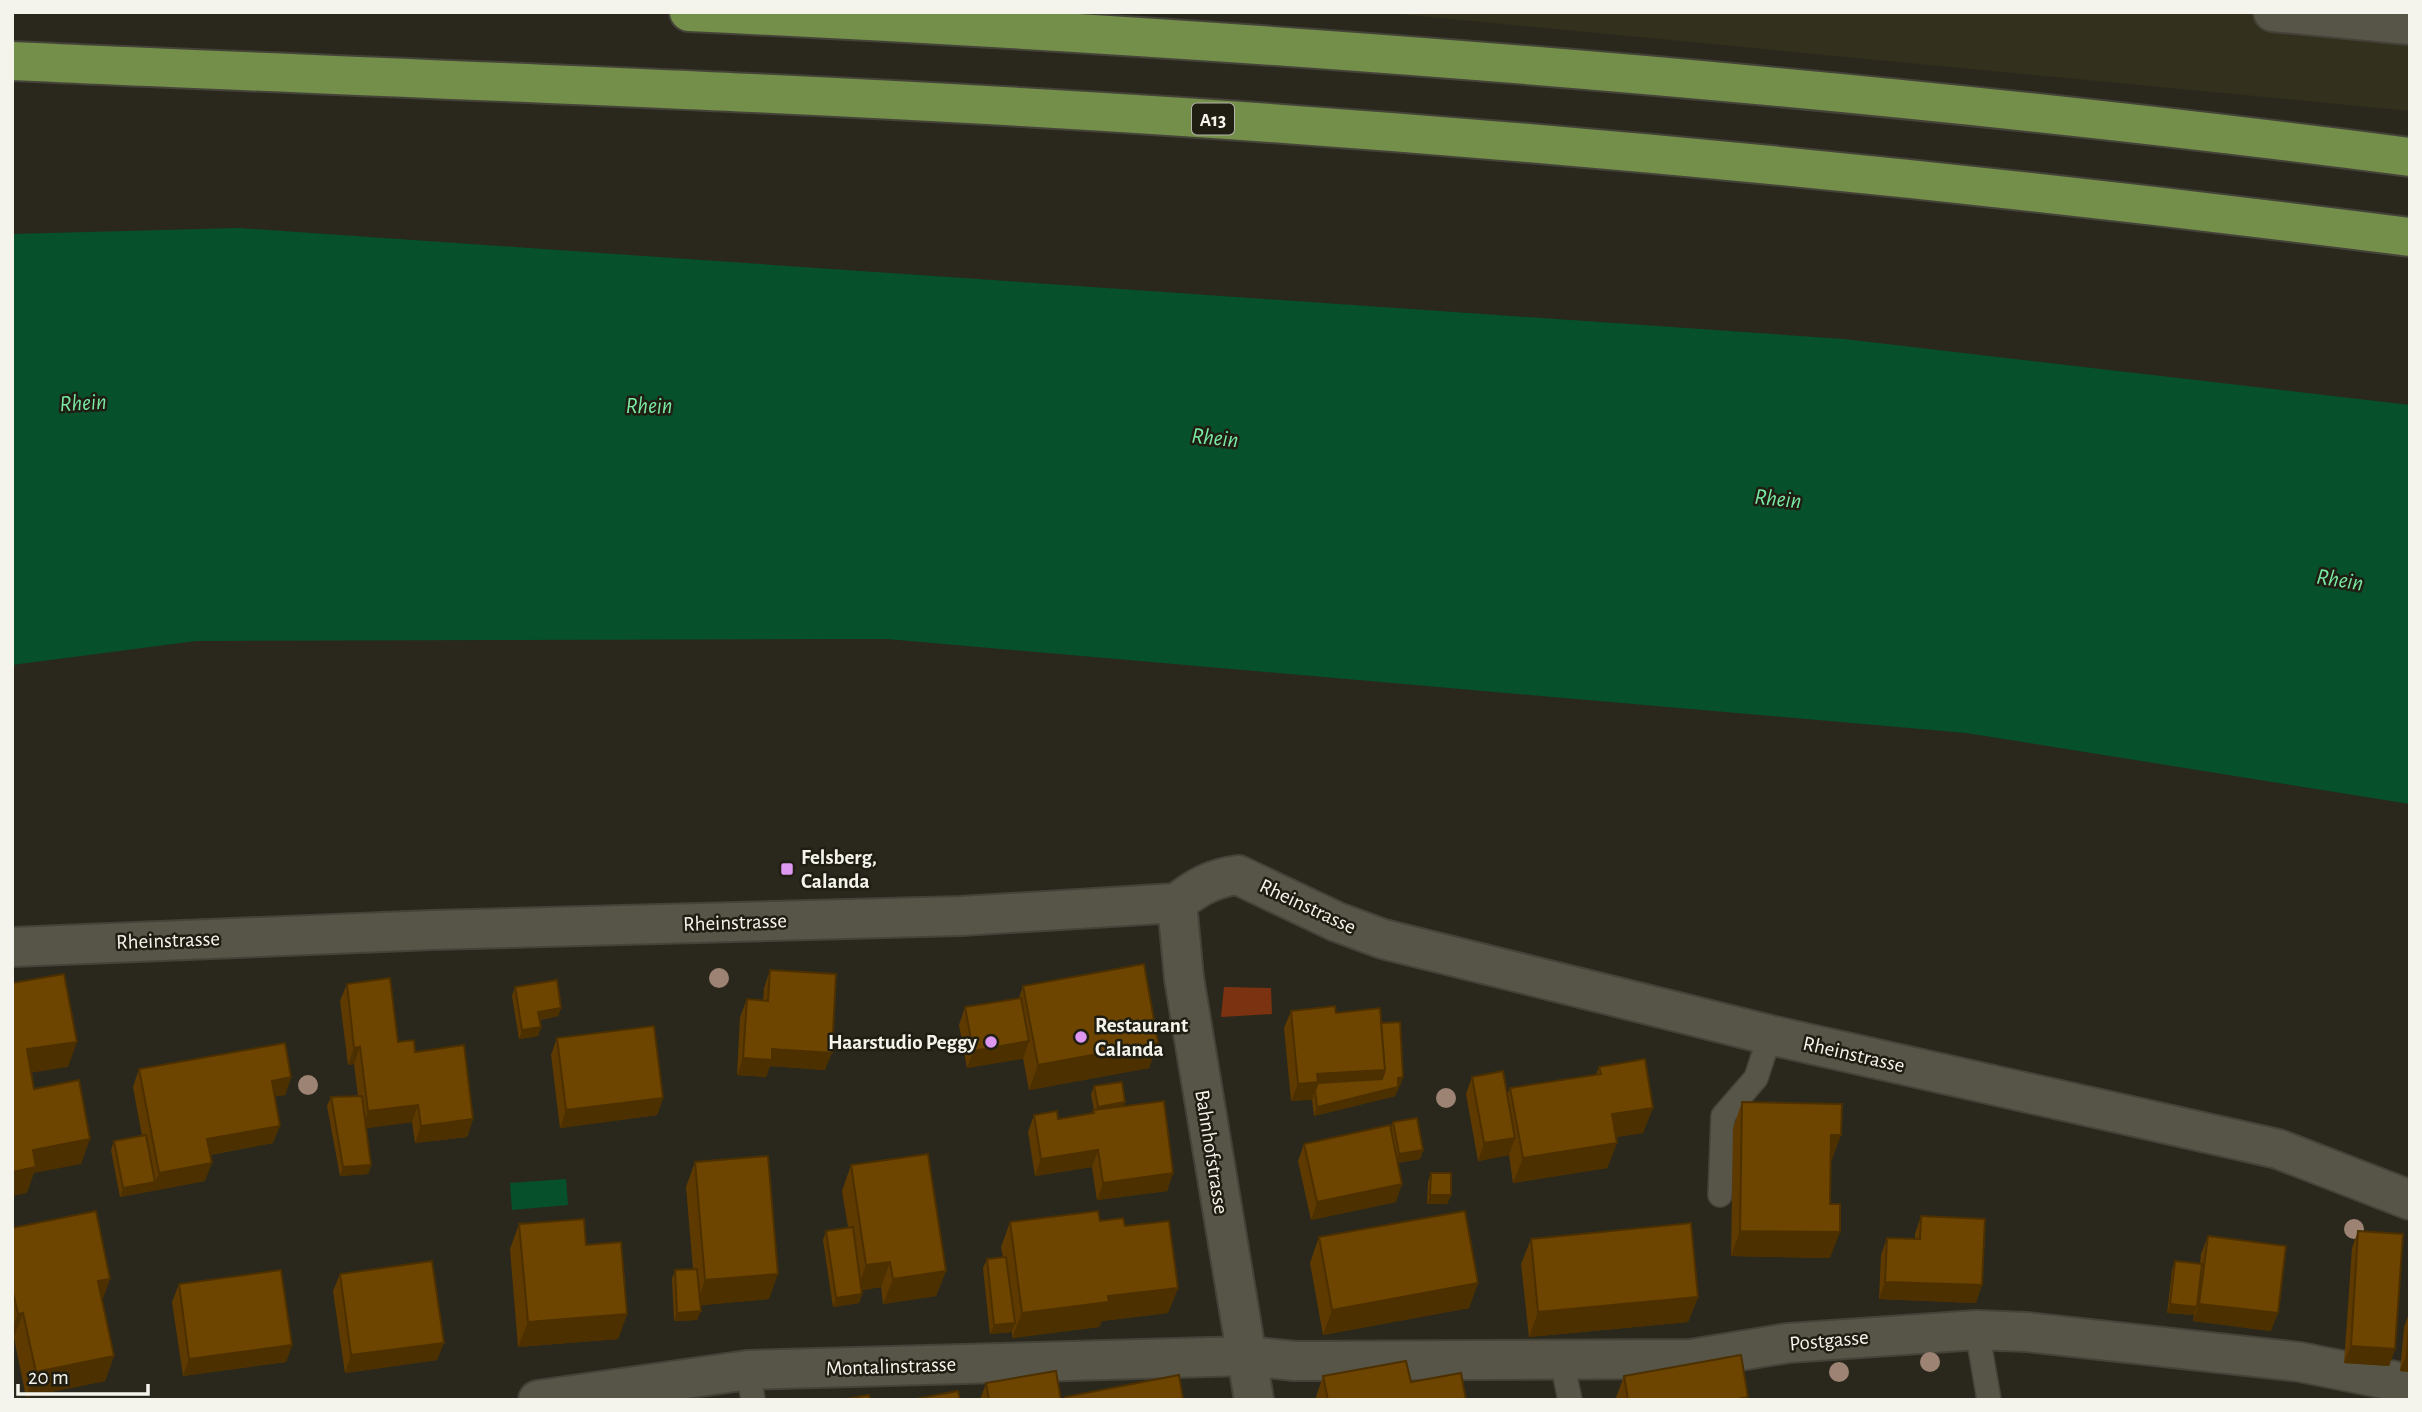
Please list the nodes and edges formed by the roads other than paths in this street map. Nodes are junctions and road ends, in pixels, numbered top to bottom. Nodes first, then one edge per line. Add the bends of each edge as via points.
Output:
1 (689, 12) edge
2 (2273, 12) edge
3 (2404, 25) edge
4 (12, 61) edge
5 (2410, 157) edge
6 (2410, 237) edge
7 (1177, 903) junction
8 (12, 947) edge
9 (1770, 1035) junction
10 (1720, 1195) dead end
11 (2410, 1200) edge
12 (1977, 1330) junction
13 (1246, 1356) junction
14 (1562, 1362) junction
15 (2410, 1384) edge
16 (750, 1385) edge
17 (538, 1400) edge
18 (1254, 1400) edge
19 (1570, 1400) edge
20 (1989, 1400) edge

1 - 5 highway via 1494,61 2163,125
2 - 3 street
4 - 6 highway, A13 via 1180,117 1499,140 1874,175
7 - 8 street, Rheinstrasse via 961,916
7 - 9 street, Rheinstrasse via 1198,886 1238,875 1383,939
7 - 13 street, Bahnhofstrasse via 1184,978
9 - 10 lane via 1756,1078 1723,1116
9 - 11 street, Rheinstrasse via 2278,1149
12 - 14 street, Postgasse via 1788,1334 1691,1359
12 - 15 street, Postgasse via 2300,1362
12 - 20 lane
13 - 14 street, Postgasse via 1295,1361
13 - 16 street, Montalinstrasse
13 - 18 street, Bahnhofstrasse
14 - 19 lane
16 - 17 street, Montalinstrasse

